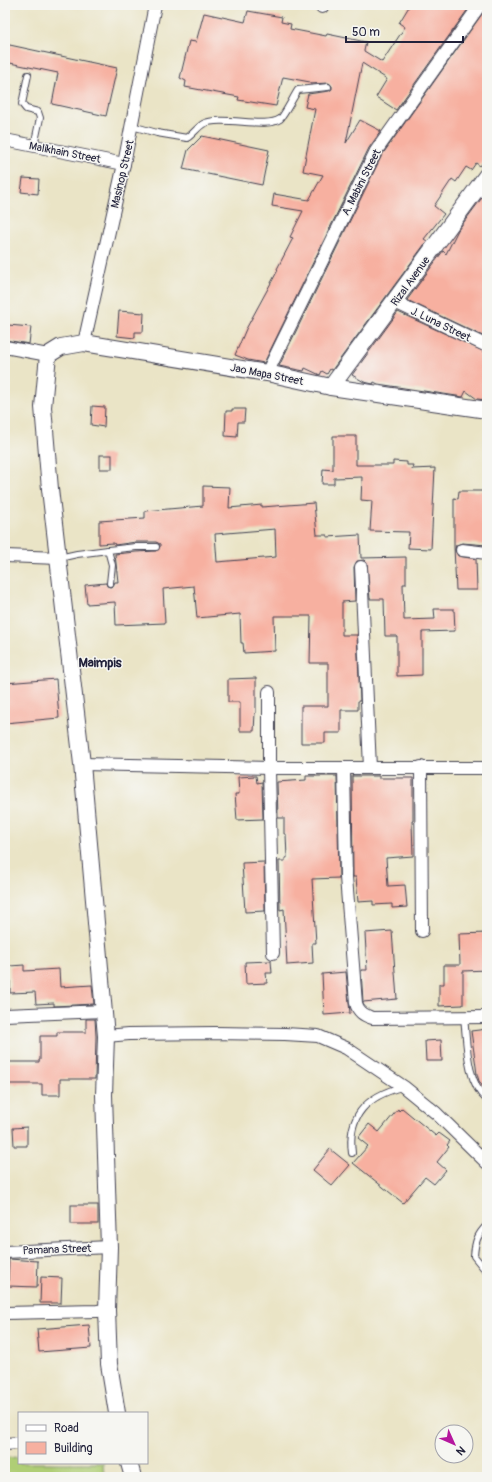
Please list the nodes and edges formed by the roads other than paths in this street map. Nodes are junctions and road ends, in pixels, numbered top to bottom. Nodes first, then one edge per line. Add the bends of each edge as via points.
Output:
1 (156, 5) edge
2 (480, 5) edge
3 (28, 75) dead end
4 (328, 87) dead end
5 (132, 126) junction
6 (5, 140) edge
7 (34, 146) junction
8 (124, 164) junction
9 (487, 174) edge
10 (395, 302) junction
11 (84, 343) junction
12 (487, 346) edge
13 (5, 347) edge
14 (48, 355) junction
15 (267, 373) junction
16 (331, 387) junction
17 (487, 410) edge
18 (156, 547) dead end
19 (108, 550) junction
20 (462, 550) dead end
21 (487, 553) edge
22 (5, 556) edge
23 (59, 558) junction
24 (361, 567) dead end
25 (110, 583) dead end
26 (269, 692) dead end
27 (82, 764) junction
28 (421, 767) junction
29 (269, 768) junction
30 (344, 768) junction
31 (370, 768) junction
32 (487, 768) edge
33 (422, 931) dead end
34 (273, 953) dead end
35 (104, 1011) junction
36 (5, 1015) edge
37 (487, 1016) edge
38 (464, 1017) junction
39 (106, 1036) junction
40 (404, 1086) junction
41 (487, 1100) edge
42 (352, 1152) dead end
43 (487, 1163) edge
44 (487, 1225) edge
45 (109, 1247) junction
46 (5, 1252) edge
47 (487, 1272) edge
48 (107, 1310) junction
49 (5, 1313) edge
50 (117, 1412) edge
51 (18, 1443) edge
52 (5, 1444) edge
53 (129, 1464) edge
54 (133, 1477) edge

1 - 5 street, Masinop Street
2 - 15 street, A. Mabini Street via 376,151
3 - 7 lane via 22,104 26,109 38,112 40,118
4 - 5 lane via 298,90 280,119 270,122 220,121 203,124 187,138
5 - 8 street, Masinop Street
6 - 7 street, Malikhain Street
7 - 8 street, Malikhain Street
8 - 11 street, Masinop Street
9 - 10 street, Rizal Avenue
10 - 12 street, J. Luna Street
10 - 16 street, Rizal Avenue
11 - 14 street, Jao Mapa Street via 61,347
11 - 15 street, Jao Mapa Street
13 - 14 street
14 - 23 street via 43,407
15 - 16 street, Jao Mapa Street
16 - 17 street, Jao Mapa Street
18 - 19 lane via 136,546
19 - 23 lane
19 - 25 lane via 112,565
20 - 21 street
22 - 23 street
23 - 27 street
24 - 31 street
26 - 29 street
27 - 29 street
27 - 35 street
28 - 31 street
28 - 32 street
28 - 33 street
29 - 30 street
29 - 34 street
30 - 31 street
30 - 38 street via 346,878 357,1008 372,1018
35 - 36 street
35 - 39 street
37 - 38 street
38 - 41 lane via 471,1072 481,1095
39 - 40 street via 215,1033 318,1036 346,1048
39 - 45 street via 104,1095
40 - 42 lane via 371,1099 361,1110 350,1137
40 - 43 street
44 - 47 lane via 474,1242 474,1256
45 - 46 street, Pamana Street
45 - 48 street
48 - 49 street
48 - 50 street via 109,1364
51 - 52 street
53 - 54 street

